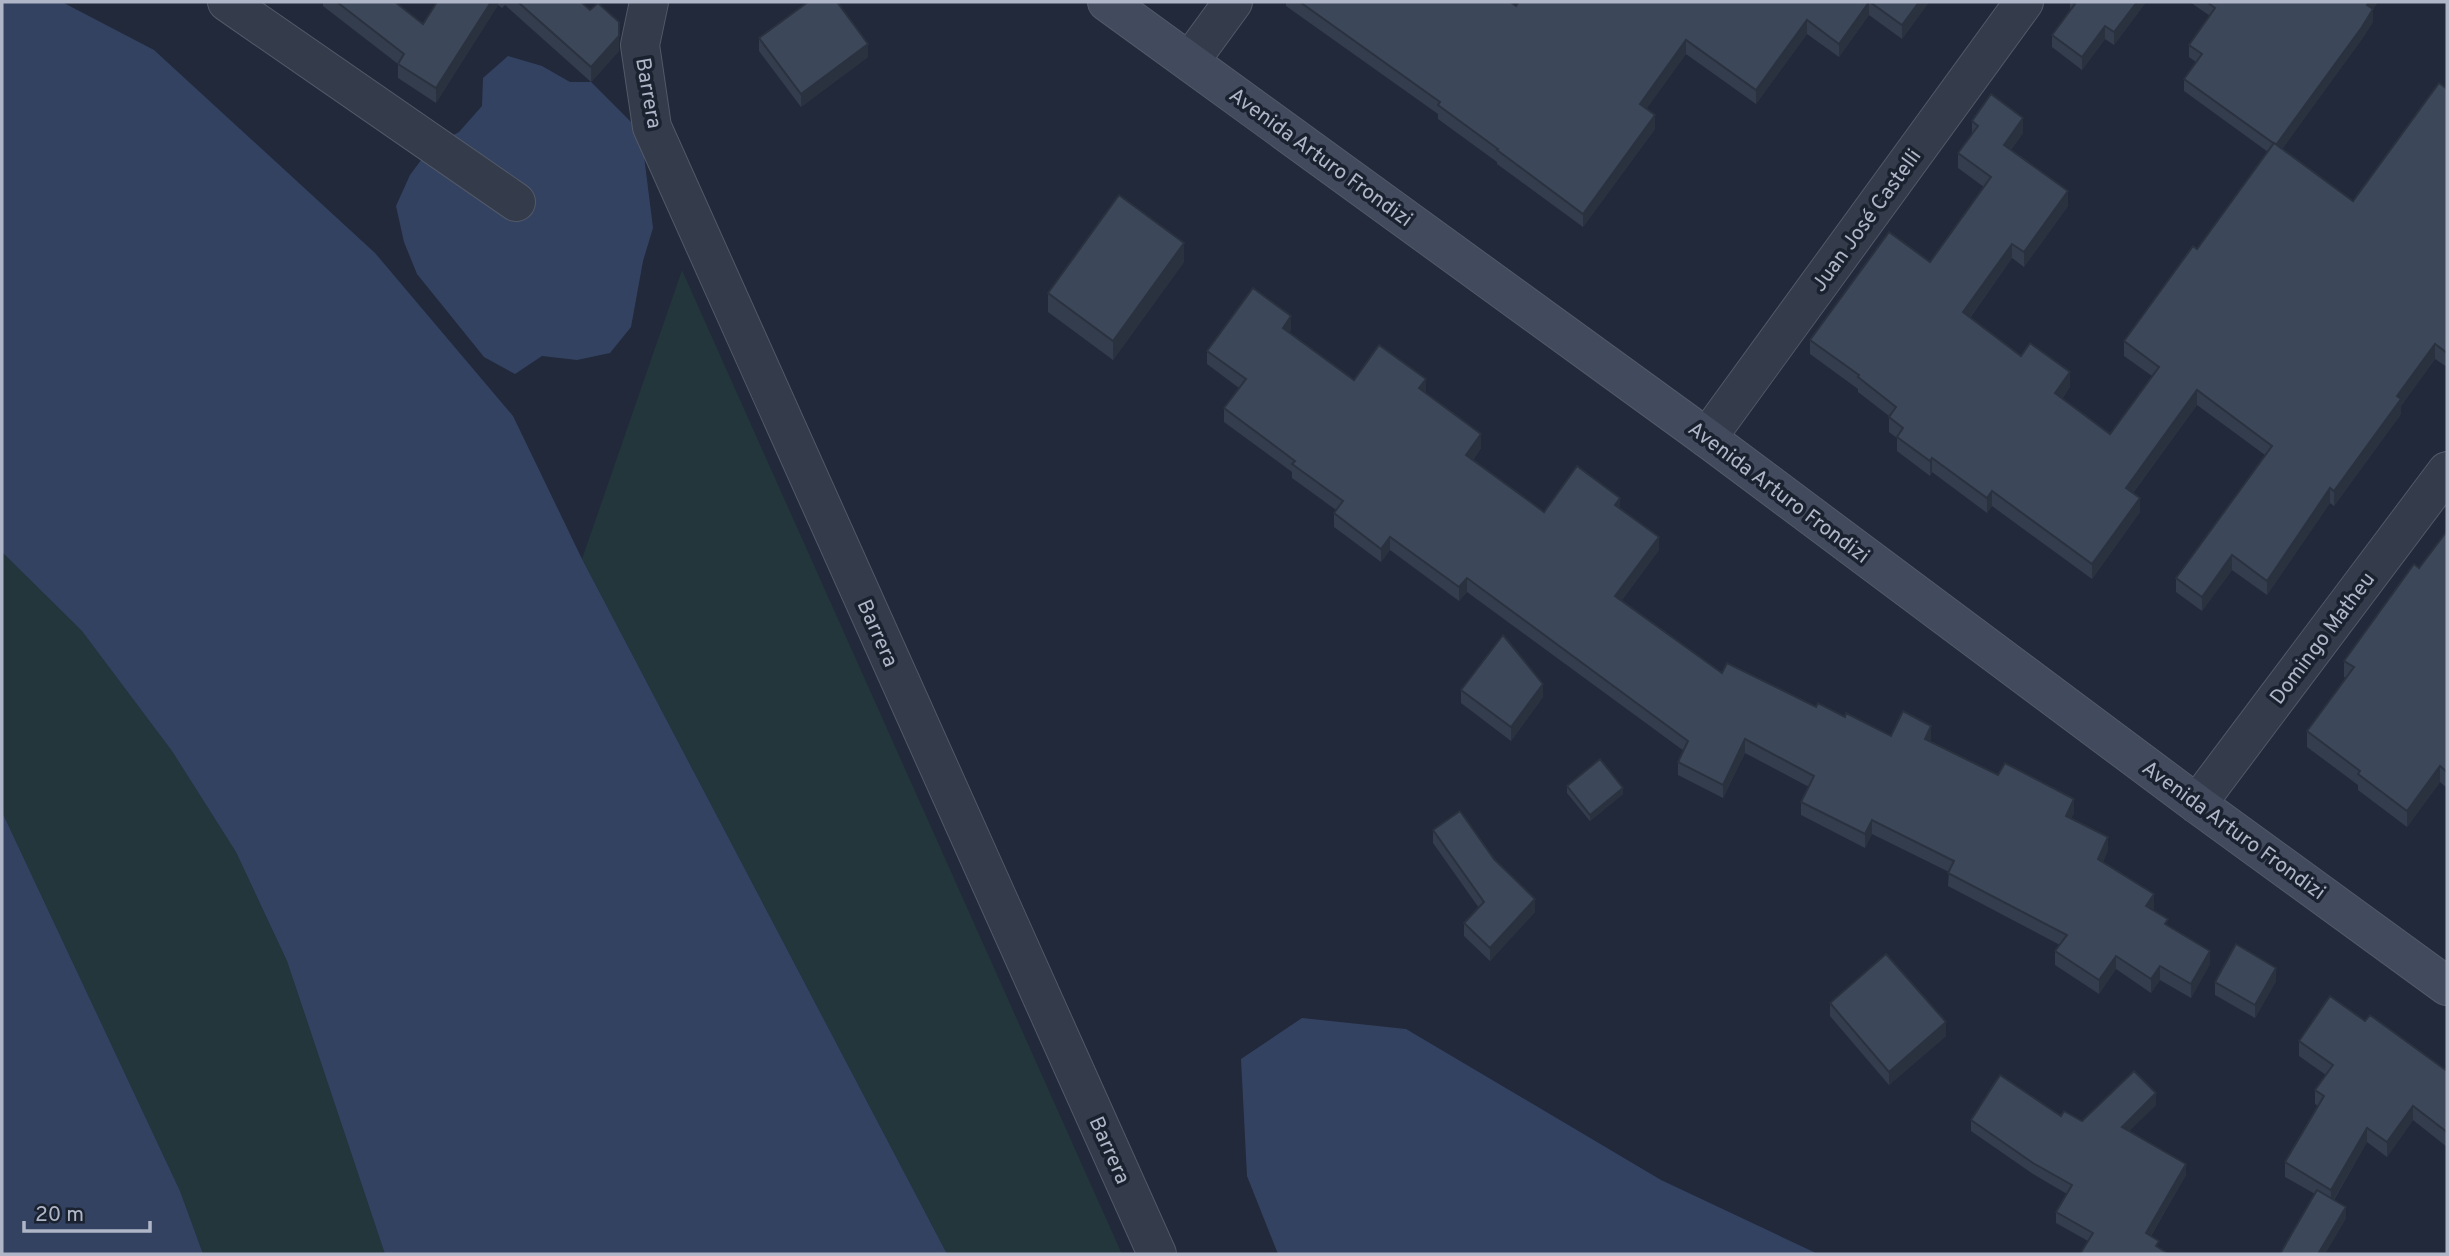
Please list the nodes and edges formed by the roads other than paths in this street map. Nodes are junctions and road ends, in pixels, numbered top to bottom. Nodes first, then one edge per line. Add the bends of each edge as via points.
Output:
1 (227, 2) edge
2 (649, 2) edge
3 (1107, 2) edge
4 (1233, 2) edge
5 (2024, 2) edge
6 (1190, 61) junction
7 (516, 202) dead end
8 (1707, 438) junction
9 (2447, 471) edge
10 (2197, 804) junction
11 (2447, 986) edge
12 (1157, 1254) edge

1 - 7 street
2 - 12 street, Barrera via 640,45 652,127
3 - 6 main road, Avenida Arturo Frondizi
4 - 6 street
5 - 8 street, Juan José Castelli
6 - 8 main road, Avenida Arturo Frondizi
8 - 10 main road, Avenida Arturo Frondizi
9 - 10 street, Domingo Matheu
10 - 11 main road, Avenida Arturo Frondizi

